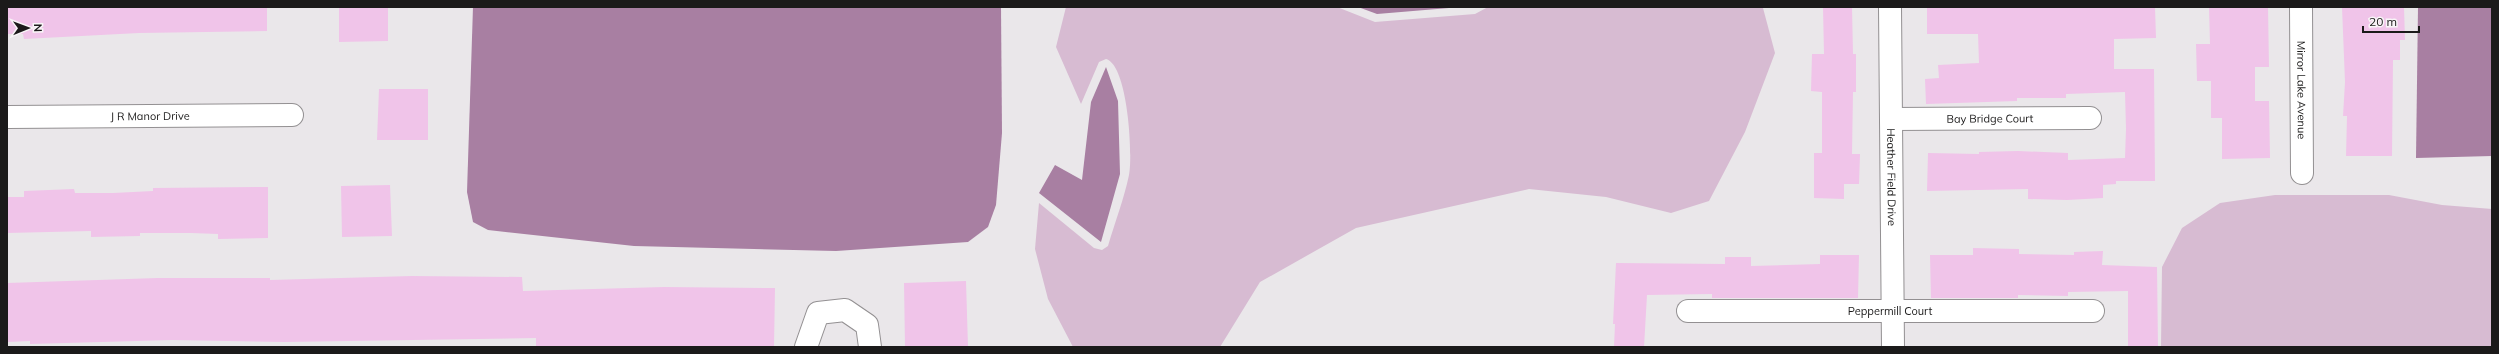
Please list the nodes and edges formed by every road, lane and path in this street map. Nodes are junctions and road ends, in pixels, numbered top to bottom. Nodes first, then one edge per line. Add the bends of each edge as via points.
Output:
1 (1890, 7) edge
2 (2301, 7) edge
3 (292, 115) dead end
4 (7, 117) edge
5 (2090, 118) dead end
6 (1891, 119) junction
7 (2302, 173) dead end
8 (1688, 311) dead end
9 (2093, 311) dead end
10 (1893, 312) junction
11 (806, 347) edge
12 (870, 347) edge
13 (1893, 347) edge

1 - 6 street, Heather Field Drive
2 - 7 street, Mirror Lake Avenue
3 - 4 street, J R Manor Drive
5 - 6 street, Bay Bridge Court
6 - 10 street, Heather Field Drive
8 - 10 street, Peppermill Court
9 - 10 street, Peppermill Court
10 - 13 street, Heather Field Drive
11 - 12 street via 818,313 845,310 867,325

